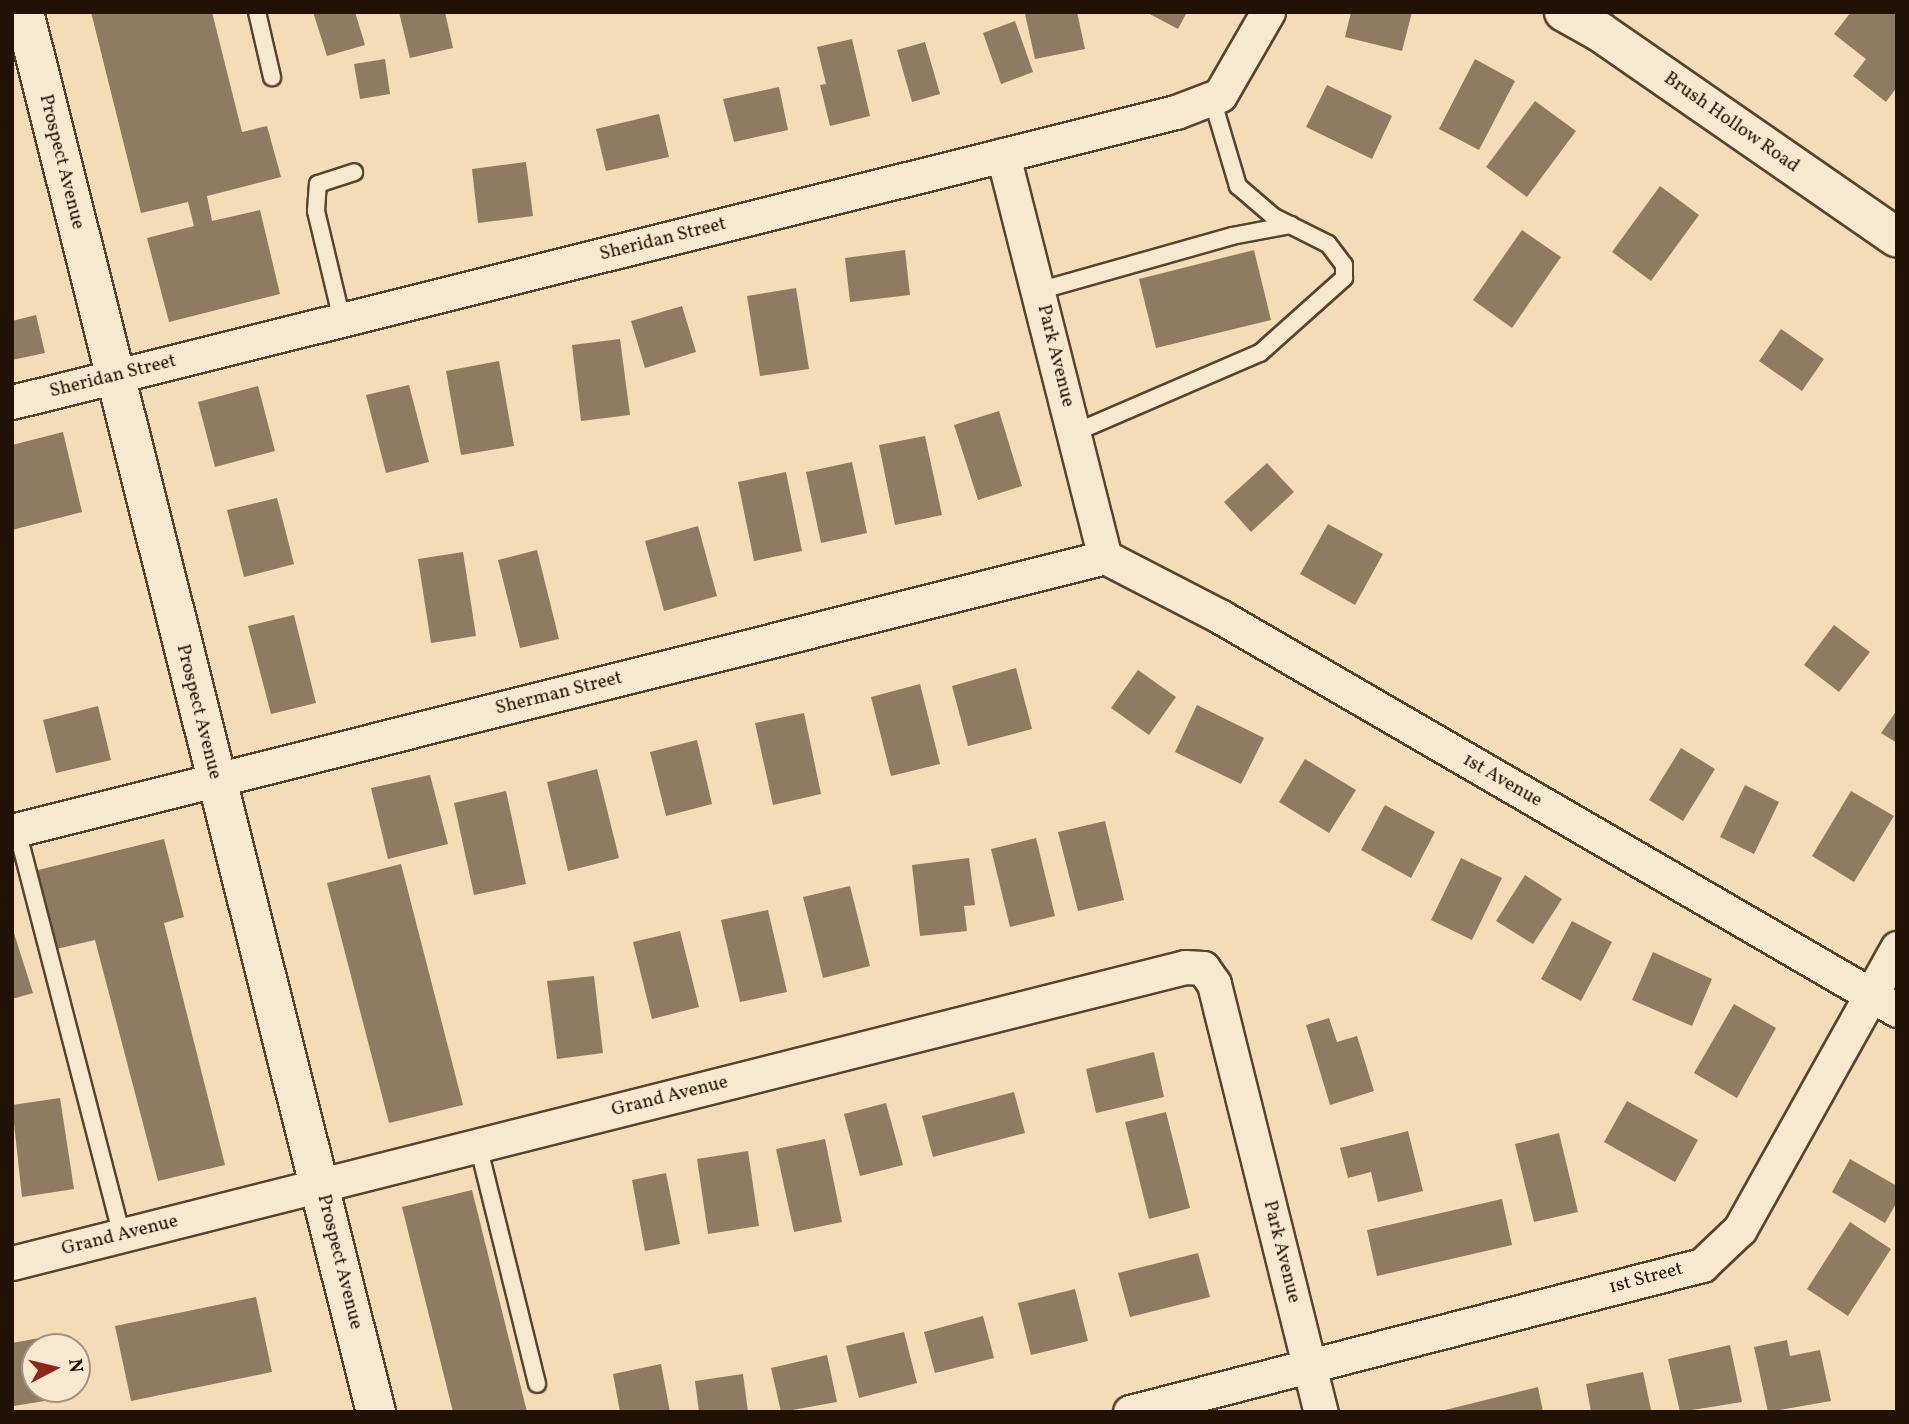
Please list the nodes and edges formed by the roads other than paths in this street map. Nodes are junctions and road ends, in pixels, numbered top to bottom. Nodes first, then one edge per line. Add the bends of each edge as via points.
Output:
1 (24, 12) edge
2 (257, 12) edge
3 (1268, 12) edge
4 (1564, 12) edge
5 (272, 77) dead end
6 (1212, 99) junction
7 (1003, 155) junction
8 (354, 172) dead end
9 (1291, 225) junction
10 (1897, 238) edge
11 (1038, 291) junction
12 (342, 320) junction
13 (115, 376) junction
14 (12, 402) edge
15 (1074, 433) junction
16 (1105, 557) junction
17 (215, 779) junction
18 (15, 831) edge
19 (1897, 948) edge
20 (1883, 1002) edge
21 (1240, 1091) joint
22 (478, 1145) junction
23 (320, 1185) junction
24 (122, 1235) junction
25 (12, 1263) edge
26 (1310, 1367) junction
27 (537, 1384) dead end
28 (376, 1412) edge
29 (1130, 1412) edge
30 (1321, 1412) edge

1 - 13 main road, Prospect Avenue
2 - 5 lane
3 - 6 street via 1220,95
4 - 10 main road, Brush Hollow Road via 1600,32
6 - 7 street, Sheridan Street
6 - 9 lane via 1238,186
7 - 11 street, Park Avenue
7 - 12 street, Sheridan Street
8 - 12 lane via 318,184 316,211
9 - 11 lane via 1232,236
9 - 15 lane via 1328,244 1344,265 1344,278 1261,353
11 - 15 street, Park Avenue
12 - 13 street, Sheridan Street
13 - 14 street, Sheridan Street
13 - 17 main road, Prospect Avenue
15 - 16 street, Park Avenue
16 - 17 street, Sherman Street
16 - 20 street, 1st Avenue via 1221,617
17 - 18 street, Sherman Street
17 - 23 main road, Prospect Avenue
18 - 24 lane
19 - 20 street, 1st Street
20 - 26 street, 1st Street via 1740,1228 1702,1265
21 - 22 street, Grand Avenue via 1214,984 1202,968 1185,967
21 - 26 street, Park Avenue
22 - 23 street, Grand Avenue
22 - 27 lane
23 - 24 street, Grand Avenue
23 - 28 main road, Prospect Avenue
24 - 25 street, Grand Avenue
26 - 29 street, 1st Street
26 - 30 street, Park Avenue

